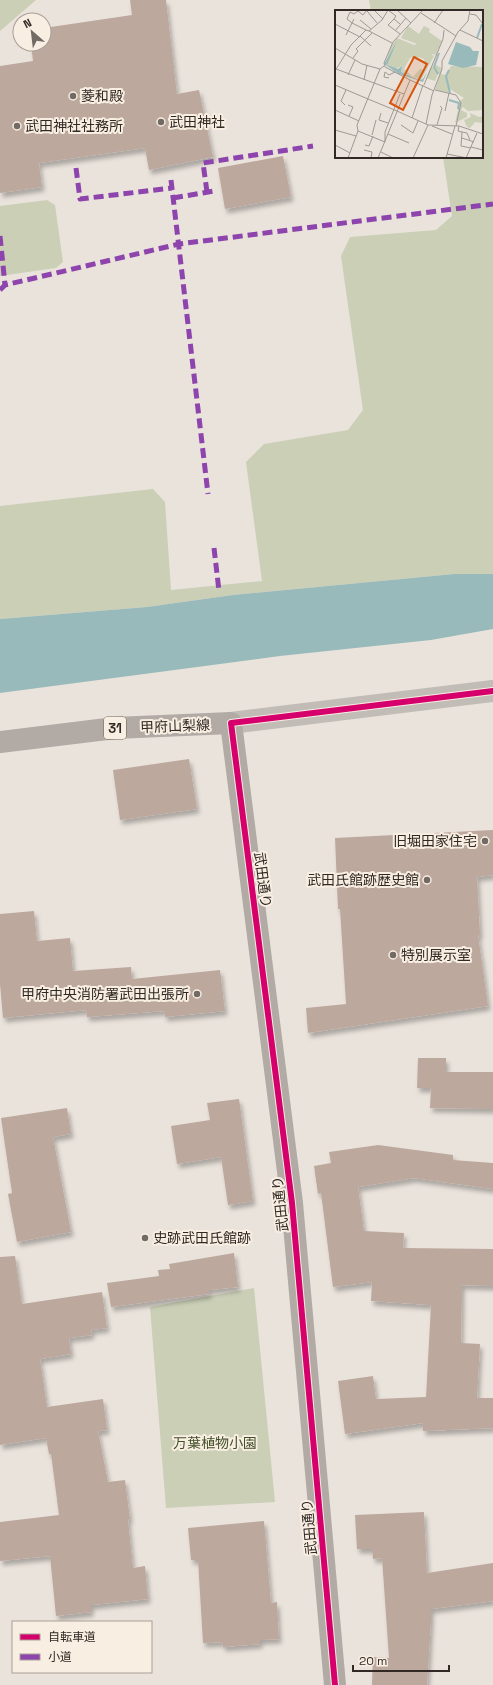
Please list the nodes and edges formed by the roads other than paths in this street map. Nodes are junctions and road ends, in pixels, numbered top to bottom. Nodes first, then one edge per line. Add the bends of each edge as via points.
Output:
1 (493, 691) edge
2 (231, 723) junction
3 (0, 742) edge
4 (335, 1685) edge

1 - 2 street
2 - 3 main road, 甲府山梨線 / 31 via 115,728
2 - 4 main road, 武田通り via 292,1204

